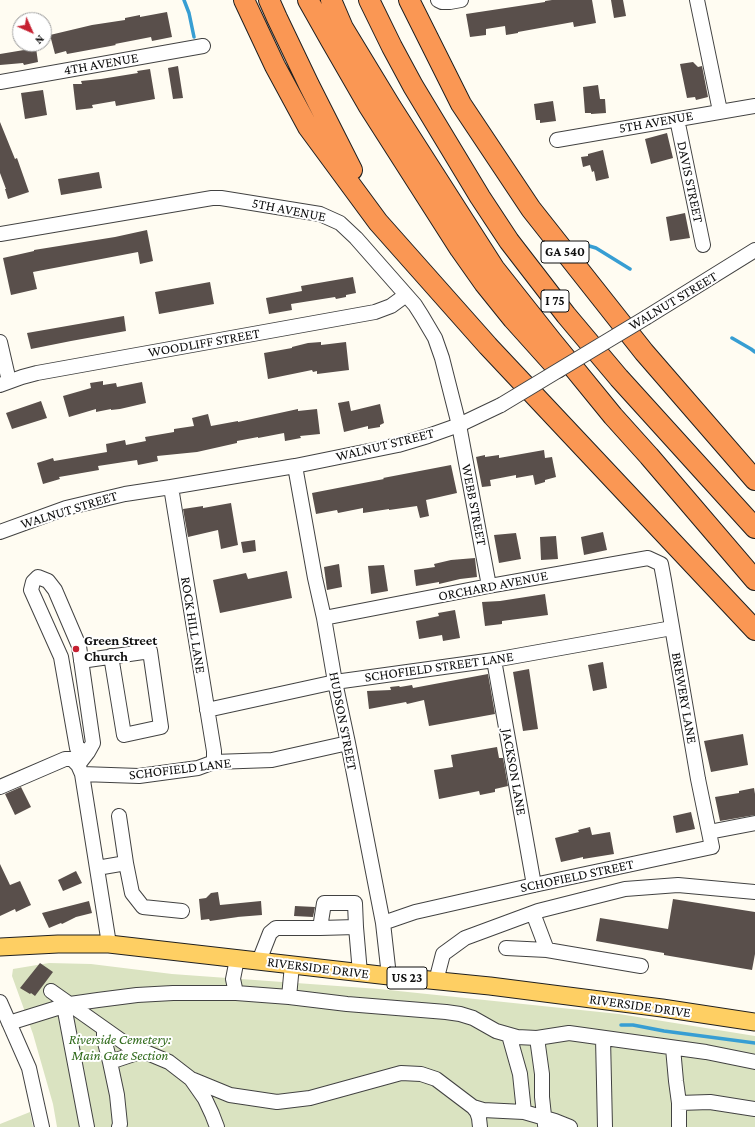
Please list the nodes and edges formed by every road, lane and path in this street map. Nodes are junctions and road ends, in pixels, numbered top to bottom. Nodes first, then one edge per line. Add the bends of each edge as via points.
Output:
1 (244, 0) edge
2 (269, 0) edge
3 (308, 0) edge
4 (331, 0) edge
5 (369, 0) edge
6 (409, 0) edge
7 (438, 0) edge
8 (461, 0) edge
9 (697, 0) edge
10 (203, 46) dead end
11 (0, 82) edge
12 (755, 106) edge
13 (720, 111) junction
14 (677, 119) junction
15 (557, 140) dead end
16 (378, 222) junction
17 (0, 234) edge
18 (703, 245) dead end
19 (755, 250) edge
20 (406, 295) junction
21 (0, 342) edge
22 (4, 383) edge
23 (613, 416) junction
24 (459, 425) junction
25 (295, 466) junction
26 (755, 480) edge
27 (171, 487) junction
28 (755, 528) edge
29 (0, 532) edge
30 (661, 564) joint
31 (755, 580) edge
32 (489, 586) junction
33 (324, 618) junction
34 (672, 628) junction
35 (755, 630) edge
36 (111, 656) junction
37 (81, 660) junction
38 (494, 660) junction
39 (335, 682) junction
40 (207, 710) junction
41 (348, 744) junction
42 (88, 752) junction
43 (214, 762) junction
44 (80, 770) junction
45 (0, 787) edge
46 (119, 816) dead end
47 (755, 823) edge
48 (709, 832) junction
49 (126, 864) junction
50 (97, 868) junction
51 (534, 885) junction
52 (755, 892) edge
53 (182, 911) dead end
54 (533, 913) junction
55 (383, 923) junction
56 (356, 927) junction
57 (320, 928) junction
58 (109, 944) junction
59 (0, 947) edge
60 (506, 948) dead end
61 (547, 950) junction
62 (237, 958) junction
63 (259, 961) junction
64 (292, 965) junction
65 (641, 966) dead end
66 (360, 973) junction
67 (389, 976) junction
68 (436, 981) junction
69 (51, 991) dead end
70 (236, 993) junction
71 (289, 997) junction
72 (0, 1002) edge
73 (67, 1005) junction
74 (5, 1021) edge
75 (755, 1022) edge
76 (104, 1029) junction
77 (509, 1035) junction
78 (538, 1038) junction
79 (603, 1038) junction
80 (673, 1048) junction
81 (143, 1051) junction
82 (110, 1062) junction
83 (755, 1062) edge
84 (191, 1079) junction
85 (230, 1095) junction
86 (679, 1103) junction
87 (473, 1106) junction
88 (755, 1109) edge
89 (524, 1112) junction
90 (215, 1120) edge
91 (545, 1122) edge
92 (42, 1127) edge
93 (87, 1127) edge
94 (119, 1127) edge
95 (480, 1127) edge
96 (570, 1127) edge
97 (605, 1127) edge
98 (679, 1127) edge

1 - 16 highway via 275,66 308,127
2 - 16 highway
3 - 23 highway via 368,105 484,283 513,320 575,387
4 - 23 highway, I 75 via 343,28 391,107 494,268
5 - 28 highway, I 75 via 413,86 509,241 619,378
6 - 26 highway, GA 540 via 461,104 531,209 644,352
7 - 8 street
9 - 13 street
10 - 11 street, 4TH AVENUE
12 - 13 street, 5TH AVENUE
13 - 14 street, 5TH AVENUE
14 - 15 street, 5TH AVENUE
14 - 18 street, DAVIS STREET
16 - 35 highway via 488,346
17 - 20 street, 5TH AVENUE via 201,199 221,198 320,214 340,223
19 - 24 street, WALNUT STREET, bridge via 500,405
20 - 22 street, WOODLIFF STREET via 391,306 375,312 38,373
20 - 24 street, 5TH AVENUE via 435,338
21 - 22 street
23 - 31 highway, I 75
24 - 25 street, WALNUT STREET via 398,445
24 - 32 street, WEBB STREET
25 - 27 street, WALNUT STREET
25 - 33 street, HUDSON STREET
27 - 29 street, WALNUT STREET via 125,494 66,508
27 - 40 street, ROCK HILL LANE
30 - 32 street, ORCHARD AVENUE via 648,558
30 - 34 street, BREWERY LANE
32 - 33 street, ORCHARD AVENUE
33 - 39 street, HUDSON STREET
34 - 38 street, SCHOFIELD STREET LANE
34 - 48 street, BREWERY LANE
36 - 36 street via 150,651 161,727 124,734
36 - 37 street
37 - 42 street via 93,743
37 - 42 street via 79,646 55,590 48,581 38,577 33,582 31,590 61,657 77,748
38 - 39 street, SCHOFIELD STREET LANE
38 - 51 street, JACKSON LANE
39 - 40 street, SCHOFIELD STREET LANE
39 - 41 street, HUDSON STREET
40 - 43 street, ROCK HILL LANE
41 - 43 street, SCHOFIELD LANE via 272,760
41 - 55 street, HUDSON STREET
42 - 44 street
43 - 44 street, SCHOFIELD LANE via 198,768 139,776
44 - 45 street, SCHOFIELD LANE via 72,759 65,759
44 - 50 street
46 - 49 street
47 - 48 street
48 - 51 street, SCHOFIELD STREET via 712,847
49 - 50 street
49 - 53 street via 132,893 143,907
50 - 58 street
51 - 55 street, SCHOFIELD STREET via 415,912
52 - 54 street via 678,885 625,889
54 - 61 street
54 - 68 street via 465,938 443,954
55 - 67 street, HUDSON STREET
56 - 57 street
56 - 57 street via 354,903 324,903
56 - 66 street
57 - 63 street via 276,928 270,933
58 - 59 main road, RIVERSIDE DRIVE / US 23
58 - 62 main road, RIVERSIDE DRIVE / US 23
60 - 61 street
61 - 65 street
62 - 63 main road, RIVERSIDE DRIVE / US 23
62 - 70 street via 234,979
63 - 64 main road, RIVERSIDE DRIVE / US 23
64 - 66 main road, RIVERSIDE DRIVE / US 23
64 - 71 street
66 - 67 main road, RIVERSIDE DRIVE / US 23
67 - 68 main road, RIVERSIDE DRIVE / US 23
68 - 75 main road, RIVERSIDE DRIVE / US 23 via 662,1008
69 - 73 street
70 - 71 street
70 - 73 street via 137,995
71 - 77 street via 460,1014
72 - 74 street
73 - 74 street
73 - 76 street
73 - 93 street
74 - 92 street via 28,1068
76 - 81 street via 126,1044
76 - 82 street
77 - 78 street
77 - 89 street via 520,1074
78 - 79 street via 569,1033
78 - 91 street
79 - 80 street
79 - 97 street
80 - 83 street
80 - 86 street
81 - 82 street
81 - 84 street via 169,1062
82 - 94 street
84 - 85 street
84 - 90 street
85 - 87 street via 278,1102 310,1098 401,1073 421,1074 436,1079
85 - 90 street
86 - 88 street via 710,1102
86 - 98 street
87 - 89 street via 483,1110
87 - 95 street
89 - 91 street
91 - 96 street via 555,1121

